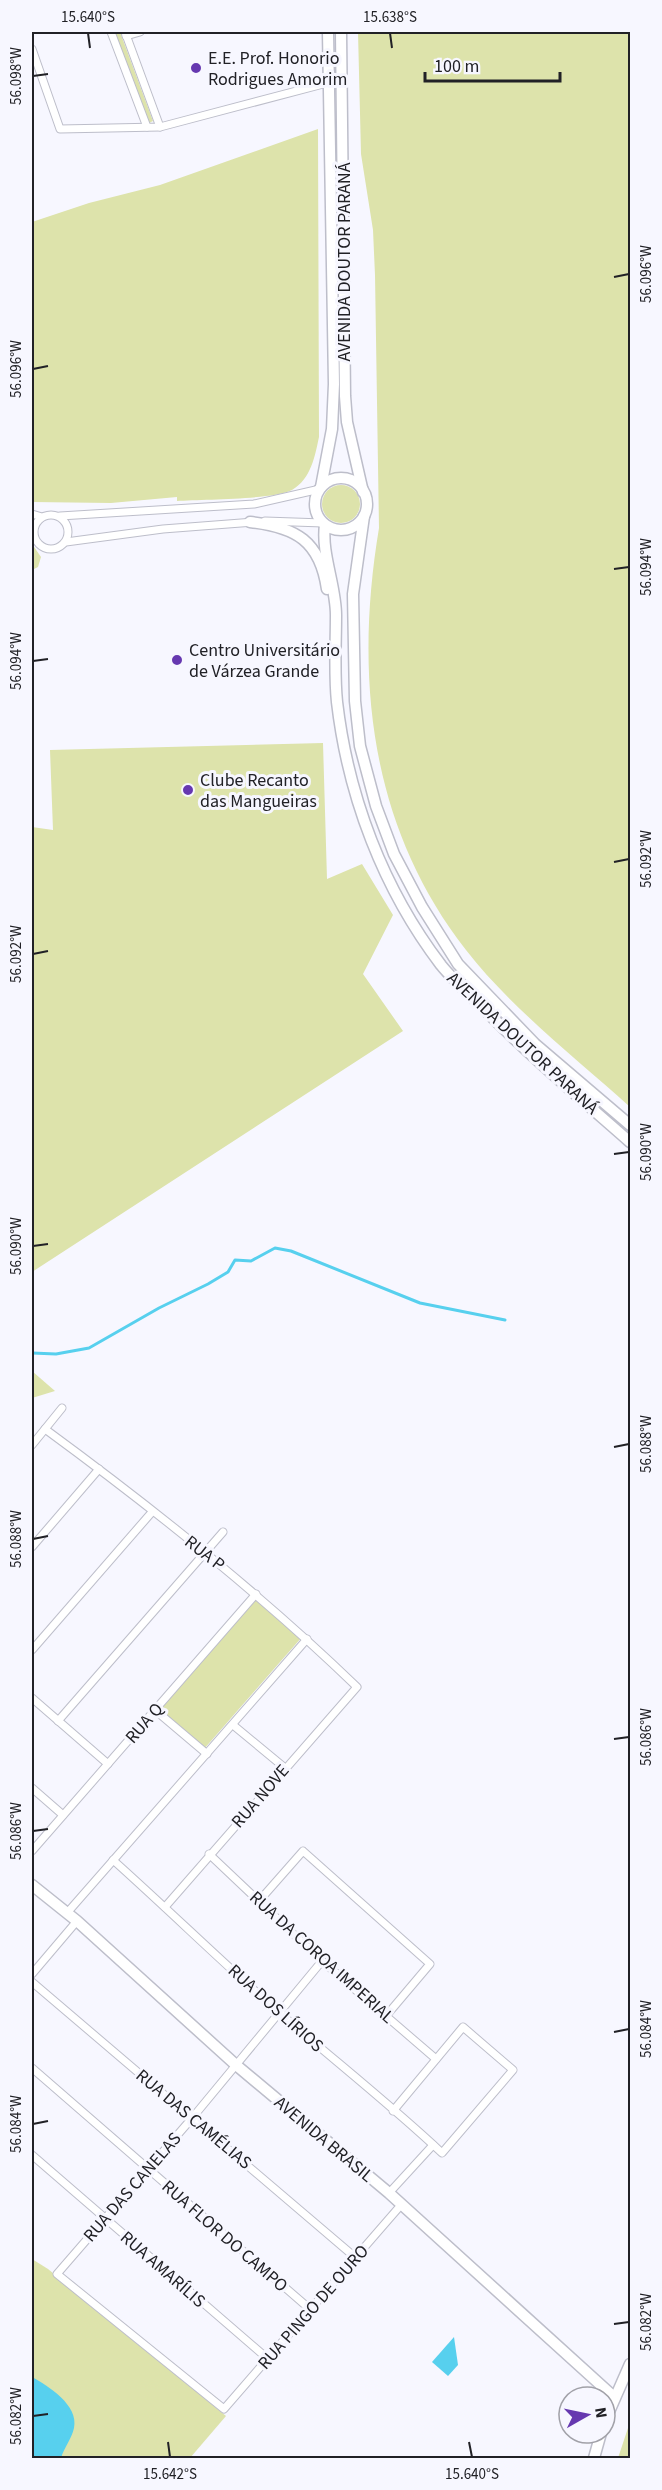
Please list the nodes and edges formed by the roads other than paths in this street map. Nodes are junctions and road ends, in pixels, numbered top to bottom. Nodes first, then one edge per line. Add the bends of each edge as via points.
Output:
1 (111, 32) edge
2 (140, 32) edge
3 (327, 32) edge
4 (341, 32) edge
5 (125, 34) edge
6 (32, 49) edge
7 (327, 83) junction
8 (147, 127) junction
9 (160, 127) junction
10 (321, 488) junction
11 (363, 492) junction
12 (32, 514) edge
13 (60, 516) junction
14 (364, 516) junction
15 (42, 517) junction
16 (250, 522) junction
17 (324, 524) junction
18 (34, 541) edge
19 (66, 542) junction
20 (336, 644) junction
21 (630, 1125) edge
22 (630, 1142) edge
23 (62, 1408) dead end
24 (45, 1429) junction
25 (32, 1445) edge
26 (99, 1469) junction
27 (152, 1512) junction
28 (223, 1532) dead end
29 (32, 1547) edge
30 (205, 1552) junction
31 (256, 1594) junction
32 (307, 1639) junction
33 (32, 1650) edge
34 (357, 1687) joint
35 (32, 1698) edge
36 (155, 1710) junction
37 (58, 1721) junction
38 (233, 1725) junction
39 (207, 1754) junction
40 (108, 1764) junction
41 (285, 1768) junction
42 (32, 1788) edge
43 (63, 1815) junction
44 (32, 1851) edge
45 (209, 1854) junction
46 (113, 1860) junction
47 (32, 1885) edge
48 (259, 1901) junction
49 (165, 1907) junction
50 (67, 1913) junction
51 (78, 1921) junction
52 (322, 1961) junction
53 (32, 1974) edge
54 (32, 1982) edge
55 (279, 2013) junction
56 (386, 2016) junction
57 (436, 2059) junction
58 (236, 2064) junction
59 (32, 2068) edge
60 (393, 2111) junction
61 (193, 2117) junction
62 (433, 2145) junction
63 (32, 2155) edge
64 (148, 2169) junction
65 (389, 2193) junction
66 (401, 2205) junction
67 (105, 2219) junction
68 (356, 2258) junction
69 (311, 2310) junction
70 (268, 2359) junction
71 (630, 2364) edge
72 (601, 2385) edge
73 (617, 2391) edge
74 (224, 2409) joint

1 - 8 street
2 - 5 street
3 - 7 main road, AVENIDA DOUTOR PARANÁ
4 - 11 main road, AVENIDA DOUTOR PARANÁ via 345,396
5 - 9 street
6 - 8 street via 60,129
7 - 9 street
7 - 10 main road, AVENIDA DOUTOR PARANÁ via 334,384 332,429
8 - 9 street
10 - 11 main road via 344,478
10 - 13 street via 254,504
10 - 17 main road via 315,510
11 - 14 main road via 367,507
12 - 15 street
13 - 15 street
13 - 19 street via 69,528
14 - 17 main road via 351,528 333,530
14 - 21 main road, AVENIDA DOUTOR PARANÁ via 353,594 355,701 360,746 394,854 458,964 535,1044
15 - 18 street via 34,531
16 - 17 street
16 - 19 street
16 - 20 main road via 290,531 310,543 320,560
17 - 20 main road, AVENIDA DOUTOR PARANÁ via 323,537 333,581
18 - 19 street via 54,549
20 - 22 main road, AVENIDA DOUTOR PARANÁ via 337,700 353,786 367,832 418,932 442,967 520,1046
23 - 24 street
24 - 25 street
24 - 26 street, RUA P
26 - 27 street, RUA P
26 - 29 street
27 - 30 street, RUA P
27 - 33 street
28 - 30 street
30 - 31 street, RUA P
30 - 37 street
31 - 32 street, RUA P
31 - 36 street, RUA Q
32 - 34 street, RUA P
32 - 38 street
34 - 41 street, RUA NOVE
35 - 37 street
36 - 39 street
36 - 40 street, RUA Q
37 - 40 street
38 - 39 street
38 - 41 street
39 - 46 street
40 - 43 street, RUA Q
41 - 45 street, RUA NOVE
42 - 43 street
43 - 44 street, RUA Q
45 - 48 street, RUA DA COROA IMPERIAL
45 - 49 street, RUA NOVE
46 - 49 street, RUA DOS LÍRIOS
46 - 50 street
47 - 50 main road, AVENIDA BRASIL
48 - 52 street, RUA DA COROA IMPERIAL
48 - 56 street via 303,1851 430,1964
49 - 55 street, RUA DOS LÍRIOS
50 - 51 main road, AVENIDA BRASIL
51 - 53 street
51 - 58 main road, AVENIDA BRASIL
52 - 55 street, RUA DAS CANELAS
52 - 56 street, RUA DA COROA IMPERIAL
54 - 61 street, RUA DAS CAMÉLIAS
55 - 58 street, RUA DAS CANELAS
55 - 60 street, RUA DOS LÍRIOS
56 - 57 street, RUA DA COROA IMPERIAL
57 - 60 street
57 - 62 street, RUA DOS LÍRIOS via 463,2027 513,2070 442,2153
58 - 61 street, RUA DAS CANELAS
58 - 65 main road, AVENIDA BRASIL
59 - 64 street, RUA FLOR DO CAMPO
60 - 62 street, RUA DOS LÍRIOS
61 - 64 street, RUA DAS CANELAS
61 - 68 street, RUA DAS CAMÉLIAS
62 - 65 street
63 - 67 street, RUA AMARÍLIS
64 - 67 street, RUA DAS CANELAS
64 - 69 street, RUA FLOR DO CAMPO
65 - 66 main road, AVENIDA BRASIL
66 - 68 street, RUA PINGO DE OURO
66 - 72 main road, AVENIDA BRASIL
67 - 70 street, RUA AMARÍLIS
67 - 74 street, RUA DAS CANELAS via 57,2274
68 - 69 street, RUA PINGO DE OURO
69 - 70 street, RUA PINGO DE OURO
70 - 74 street, RUA PINGO DE OURO
71 - 73 main road

